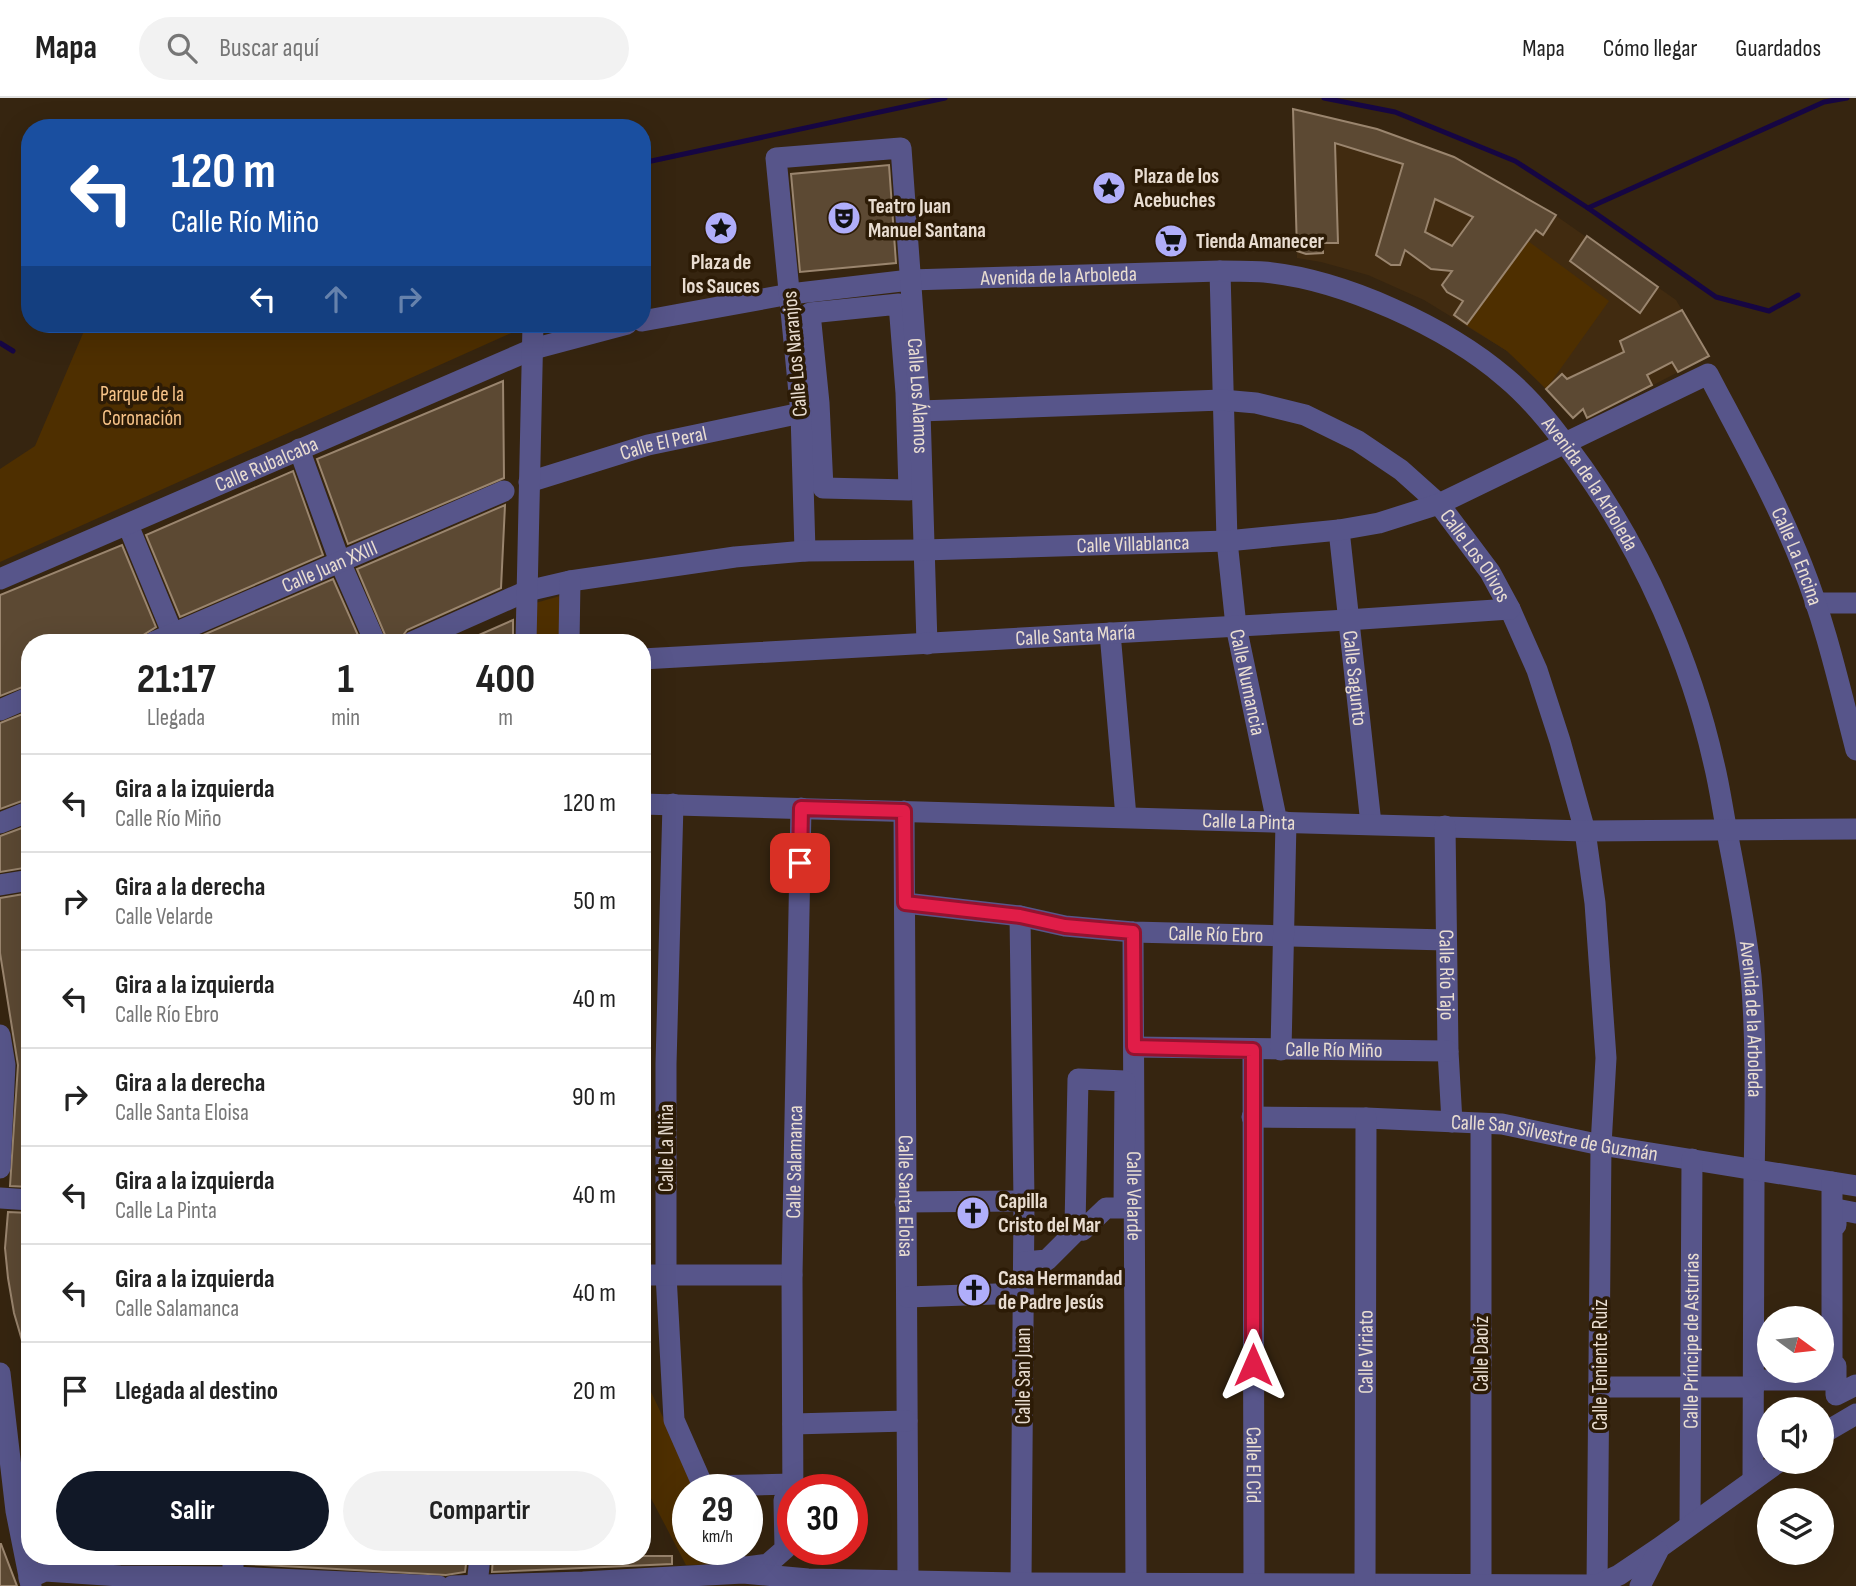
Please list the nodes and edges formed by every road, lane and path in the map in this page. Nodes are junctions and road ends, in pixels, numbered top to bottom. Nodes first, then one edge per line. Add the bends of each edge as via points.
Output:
1 (901, 148) joint
2 (1220, 271) junction
3 (910, 280) junction
4 (790, 294) junction
5 (899, 304) joint
6 (651, 319) edge
7 (533, 333) edge
8 (593, 333) edge
9 (533, 349) junction
10 (1708, 374) joint
11 (1222, 400) junction
12 (920, 411) junction
13 (801, 413) junction
14 (1564, 442) junction
15 (299, 449) junction
16 (529, 482) junction
17 (505, 491) dead end
18 (1439, 504) junction
19 (128, 525) junction
20 (1339, 530) junction
21 (1227, 541) junction
22 (923, 550) junction
23 (806, 551) junction
24 (340, 562) junction
25 (0, 579) edge
26 (570, 581) junction
27 (527, 591) junction
28 (1815, 603) junction
29 (1856, 603) edge
30 (1510, 609) junction
31 (1348, 621) junction
32 (1236, 626) junction
33 (166, 634) edge
34 (179, 634) edge
35 (372, 634) edge
36 (430, 634) edge
37 (526, 634) edge
38 (569, 634) edge
39 (1110, 634) junction
40 (928, 644) junction
41 (651, 659) edge
42 (21, 701) edge
43 (0, 710) edge
44 (1856, 750) edge
45 (651, 804) edge
46 (673, 804) junction
47 (801, 808) junction
48 (904, 811) junction
49 (21, 814) edge
50 (1126, 817) junction
51 (1281, 822) junction
52 (0, 823) edge
53 (1371, 824) junction
54 (1445, 826) junction
55 (1856, 828) edge
56 (1585, 831) junction
57 (1727, 831) junction
58 (21, 882) edge
59 (0, 885) edge
60 (905, 903) junction
61 (1020, 916) junction
62 (1133, 932) junction
63 (1284, 937) junction
64 (1446, 940) junction
65 (0, 1035) edge
66 (1134, 1047) junction
67 (1281, 1049) junction
68 (1253, 1050) junction
69 (1448, 1051) junction
70 (1252, 1118) junction
71 (1366, 1118) junction
72 (1452, 1122) junction
73 (1481, 1124) junction
74 (1601, 1145) junction
75 (1692, 1159) junction
76 (0, 1168) edge
77 (1755, 1169) junction
78 (1832, 1182) junction
79 (1856, 1186) edge
80 (0, 1198) edge
81 (21, 1199) edge
82 (1024, 1201) junction
83 (905, 1202) junction
84 (1856, 1213) edge
85 (1079, 1228) junction
86 (1024, 1262) junction
87 (651, 1275) edge
88 (666, 1275) junction
89 (792, 1275) junction
90 (1023, 1293) junction
91 (906, 1297) junction
92 (0, 1373) edge
93 (1754, 1383) junction
94 (1856, 1385) edge
95 (1600, 1387) junction
96 (1691, 1388) junction
97 (1856, 1414) edge
98 (907, 1421) junction
99 (793, 1424) junction
100 (1834, 1427) edge
101 (792, 1474) edge
102 (1760, 1474) edge
103 (1753, 1479) junction
104 (777, 1484) edge
105 (763, 1498) edge
106 (8, 1512) edge
107 (1690, 1525) junction
108 (1659, 1548) junction
109 (21, 1553) edge
110 (25, 1565) edge
111 (233, 1565) edge
112 (479, 1565) edge
113 (737, 1565) edge
114 (760, 1565) edge
115 (763, 1565) edge
116 (794, 1565) edge
117 (233, 1577) junction
118 (794, 1577) junction
119 (122, 1581) edge
120 (908, 1581) junction
121 (30, 1582) edge
122 (837, 1583) edge
123 (1021, 1583) junction
124 (583, 1584) edge
125 (978, 1584) edge
126 (1481, 1584) junction
127 (1136, 1585) edge
128 (1254, 1585) edge
129 (439, 1586) edge
130 (452, 1586) edge
131 (477, 1586) edge
132 (1366, 1586) edge
133 (1597, 1586) edge
134 (1640, 1586) edge

1 - 3 street, Calle Los Álamos
1 - 4 street, Calle Los Naranjos via 776,158
2 - 3 street, Avenida de la Arboleda
2 - 11 street, Calle Numancia
2 - 14 street, Avenida de la Arboleda via 1266,272 1310,280 1402,314 1461,345 1505,377
3 - 4 street, Avenida de la Arboleda
3 - 12 street, Calle Los Álamos
4 - 6 street, Avenida de la Arboleda
4 - 13 street, Calle Los Naranjos
5 - 5 street via 810,313 823,488 909,490
7 - 9 street
8 - 9 street
9 - 15 street, Calle Rubalcaba
9 - 16 street
10 - 14 street, Calle Villablanca
10 - 28 street, Calle La Encina via 1769,488
11 - 12 street, Calle Los Olivos
11 - 18 street, Calle Los Olivos via 1305,415 1358,440
11 - 21 street, Calle Numancia
12 - 22 street, Calle Los Álamos
13 - 16 street, Calle El Peral via 648,445
13 - 23 street, Calle Los Naranjos
14 - 18 street, Calle Villablanca
14 - 57 street, Avenida de la Arboleda via 1633,548 1664,615 1714,762
15 - 19 street, Calle Rubalcaba
15 - 24 street
16 - 27 street
17 - 24 street, Calle Juan XXIII
18 - 20 street, Calle Villablanca
18 - 30 street, Calle Los Olivos via 1490,572
19 - 25 street, Calle Rubalcaba
19 - 33 street
20 - 21 street, Calle Villablanca
20 - 31 street, Calle Sagunto
21 - 22 street, Calle Villablanca
21 - 32 street, Calle Numancia
22 - 23 street, Calle Villablanca
22 - 40 street, Calle Los Álamos
23 - 26 street, Calle Villablanca
24 - 34 street, Calle Juan XXIII
24 - 35 street
26 - 27 street, Calle Villablanca
26 - 38 street
27 - 36 street, Calle Villablanca
27 - 37 street
28 - 29 street
28 - 44 street, Calle La Encina
30 - 31 street, Calle Santa María
30 - 56 street, Calle Los Olivos via 1537,670
31 - 32 street, Calle Santa María
31 - 53 street, Calle Sagunto
32 - 39 street, Calle Santa María
32 - 51 street, Calle Numancia
39 - 40 street, Calle Santa María
39 - 50 street
40 - 41 street, Calle Santa María
42 - 43 street
45 - 46 street, Calle La Pinta
46 - 47 street, Calle La Pinta
46 - 88 street, Calle La Niña
47 - 48 street, Calle La Pinta
47 - 89 street, Calle Salamanca
48 - 50 street, Calle La Pinta
48 - 60 street, Calle Santa Eloisa
49 - 52 street
50 - 51 street, Calle La Pinta
51 - 53 street, Calle La Pinta
51 - 63 street, Calle Numancia
53 - 54 street, Calle La Pinta
54 - 56 street, Calle La Pinta
54 - 64 street, Calle Río Tajo
55 - 57 street, Calle La Pinta
56 - 57 street, Calle La Pinta
56 - 74 street, Calle Los Olivos via 1604,999
57 - 77 street, Avenida de la Arboleda via 1751,977
58 - 59 street
60 - 61 street, Calle Río Ebro
60 - 83 street, Calle Santa Eloisa
61 - 62 street, Calle Río Ebro via 1065,926
61 - 82 street, Calle San Juan
62 - 63 street, Calle Río Ebro
62 - 66 street, Calle Velarde
63 - 64 street, Calle Río Ebro
63 - 67 street, Calle Numancia
64 - 69 street, Calle Río Tajo
65 - 76 street via 5,1065
66 - 68 street, Calle Río Miño
66 - 127 street, Calle Velarde
67 - 68 street, Calle Río Miño
67 - 69 street, Calle Río Miño
68 - 70 street, Calle El Cid
69 - 72 street, Calle Río Tajo
70 - 71 street, Calle San Silvestre de Guzmán
70 - 128 street, Calle El Cid
71 - 72 street, Calle San Silvestre de Guzmán
71 - 132 street, Calle Viriato
72 - 73 street, Calle San Silvestre de Guzmán
73 - 74 street, Calle San Silvestre de Guzmán via 1502,1124
73 - 126 street, Calle Daoíz
74 - 75 street, Calle San Silvestre de Guzmán
74 - 95 street, Calle Teniente Ruiz
75 - 77 street, Calle San Silvestre de Guzmán
75 - 96 street, Calle Príncipe de Asturias
77 - 78 street, Calle San Silvestre de Guzmán
77 - 93 street, Avenida de la Arboleda
78 - 79 street, Calle San Silvestre de Guzmán
78 - 93 street via 1832,1380
80 - 81 street
82 - 83 street
82 - 86 street, Calle San Juan
83 - 91 street, Calle Santa Eloisa
84 - 94 street via 1836,1209 1836,1395
85 - 85 street via 1075,1226 1078,1079 1125,1081 1124,1208 1106,1208 1083,1230
85 - 86 street via 1047,1260
86 - 90 street, Calle San Juan
87 - 88 street
88 - 89 street
88 - 104 street, Calle La Niña via 674,1420 703,1486
89 - 99 street, Calle Salamanca
90 - 91 street
90 - 123 street, Calle San Juan
91 - 98 street, Calle Santa Eloisa
92 - 106 street
93 - 96 street
93 - 103 street, Avenida de la Arboleda
95 - 96 street
95 - 133 street, Calle Teniente Ruiz
96 - 107 street, Calle Príncipe de Asturias
97 - 100 street
98 - 99 street
98 - 120 street, Calle Santa Eloisa
99 - 101 street, Calle Salamanca
102 - 103 street
103 - 107 street
105 - 115 street via 784,1497 785,1549
106 - 109 street
107 - 108 street
108 - 133 street
108 - 134 street
110 - 121 street
111 - 117 street
112 - 131 street
113 - 114 street
116 - 118 street
117 - 119 street
117 - 129 street
118 - 122 street
118 - 124 street via 743,1573
119 - 121 street via 45,1571
120 - 122 street
120 - 125 street
123 - 125 street
123 - 127 street
124 - 131 street
126 - 132 street
126 - 133 street
127 - 128 street
128 - 132 street
130 - 131 street

